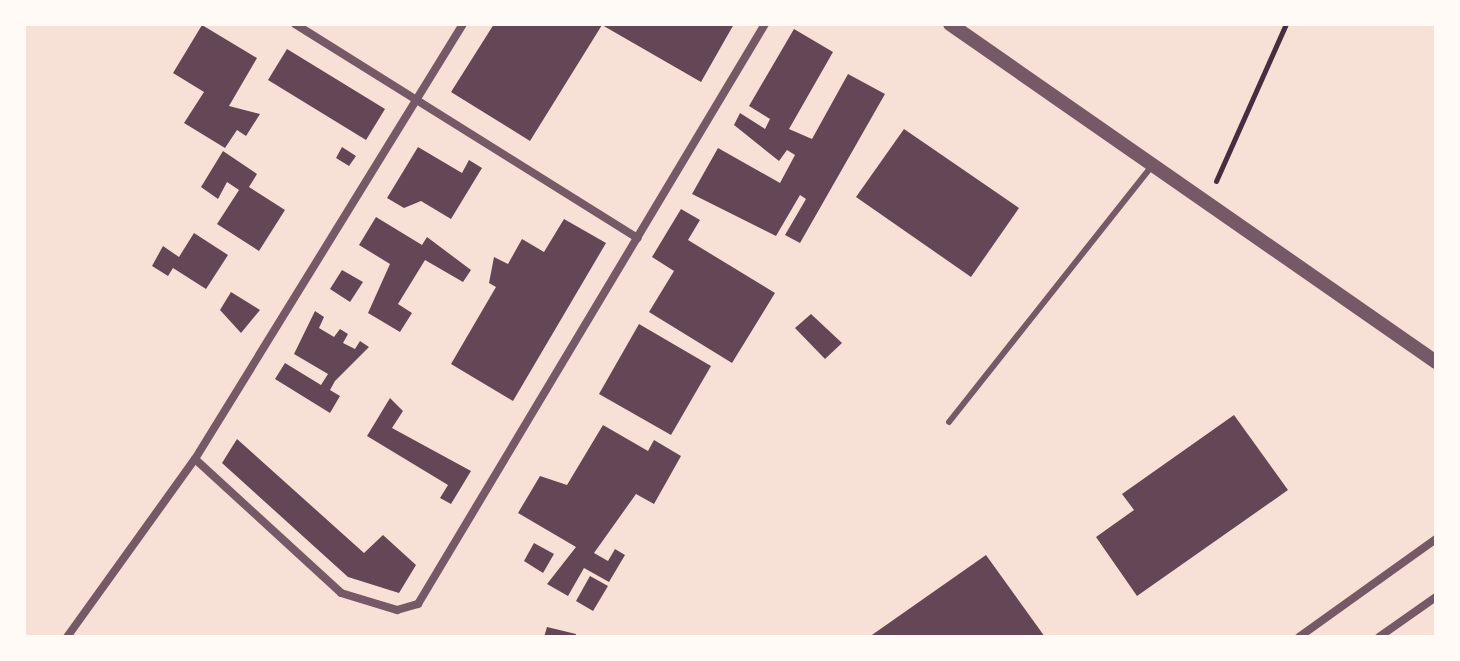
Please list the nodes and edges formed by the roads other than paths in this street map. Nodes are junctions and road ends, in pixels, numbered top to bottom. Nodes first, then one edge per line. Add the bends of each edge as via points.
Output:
1 (295, 24) edge
2 (463, 24) edge
3 (765, 24) edge
4 (950, 24) edge
5 (416, 100) junction
6 (1153, 165) junction
7 (638, 238) junction
8 (1436, 362) edge
9 (949, 422) dead end
10 (195, 459) junction
11 (1436, 539) edge
12 (1436, 597) edge
13 (67, 637) edge
14 (1299, 637) edge
15 (1379, 637) edge

1 - 5 street
2 - 5 street
3 - 7 street
4 - 6 street
5 - 7 street
5 - 10 street
6 - 8 street
6 - 9 lane
7 - 10 street via 418,604 397,610 341,593
10 - 13 street
11 - 14 street
12 - 15 street

